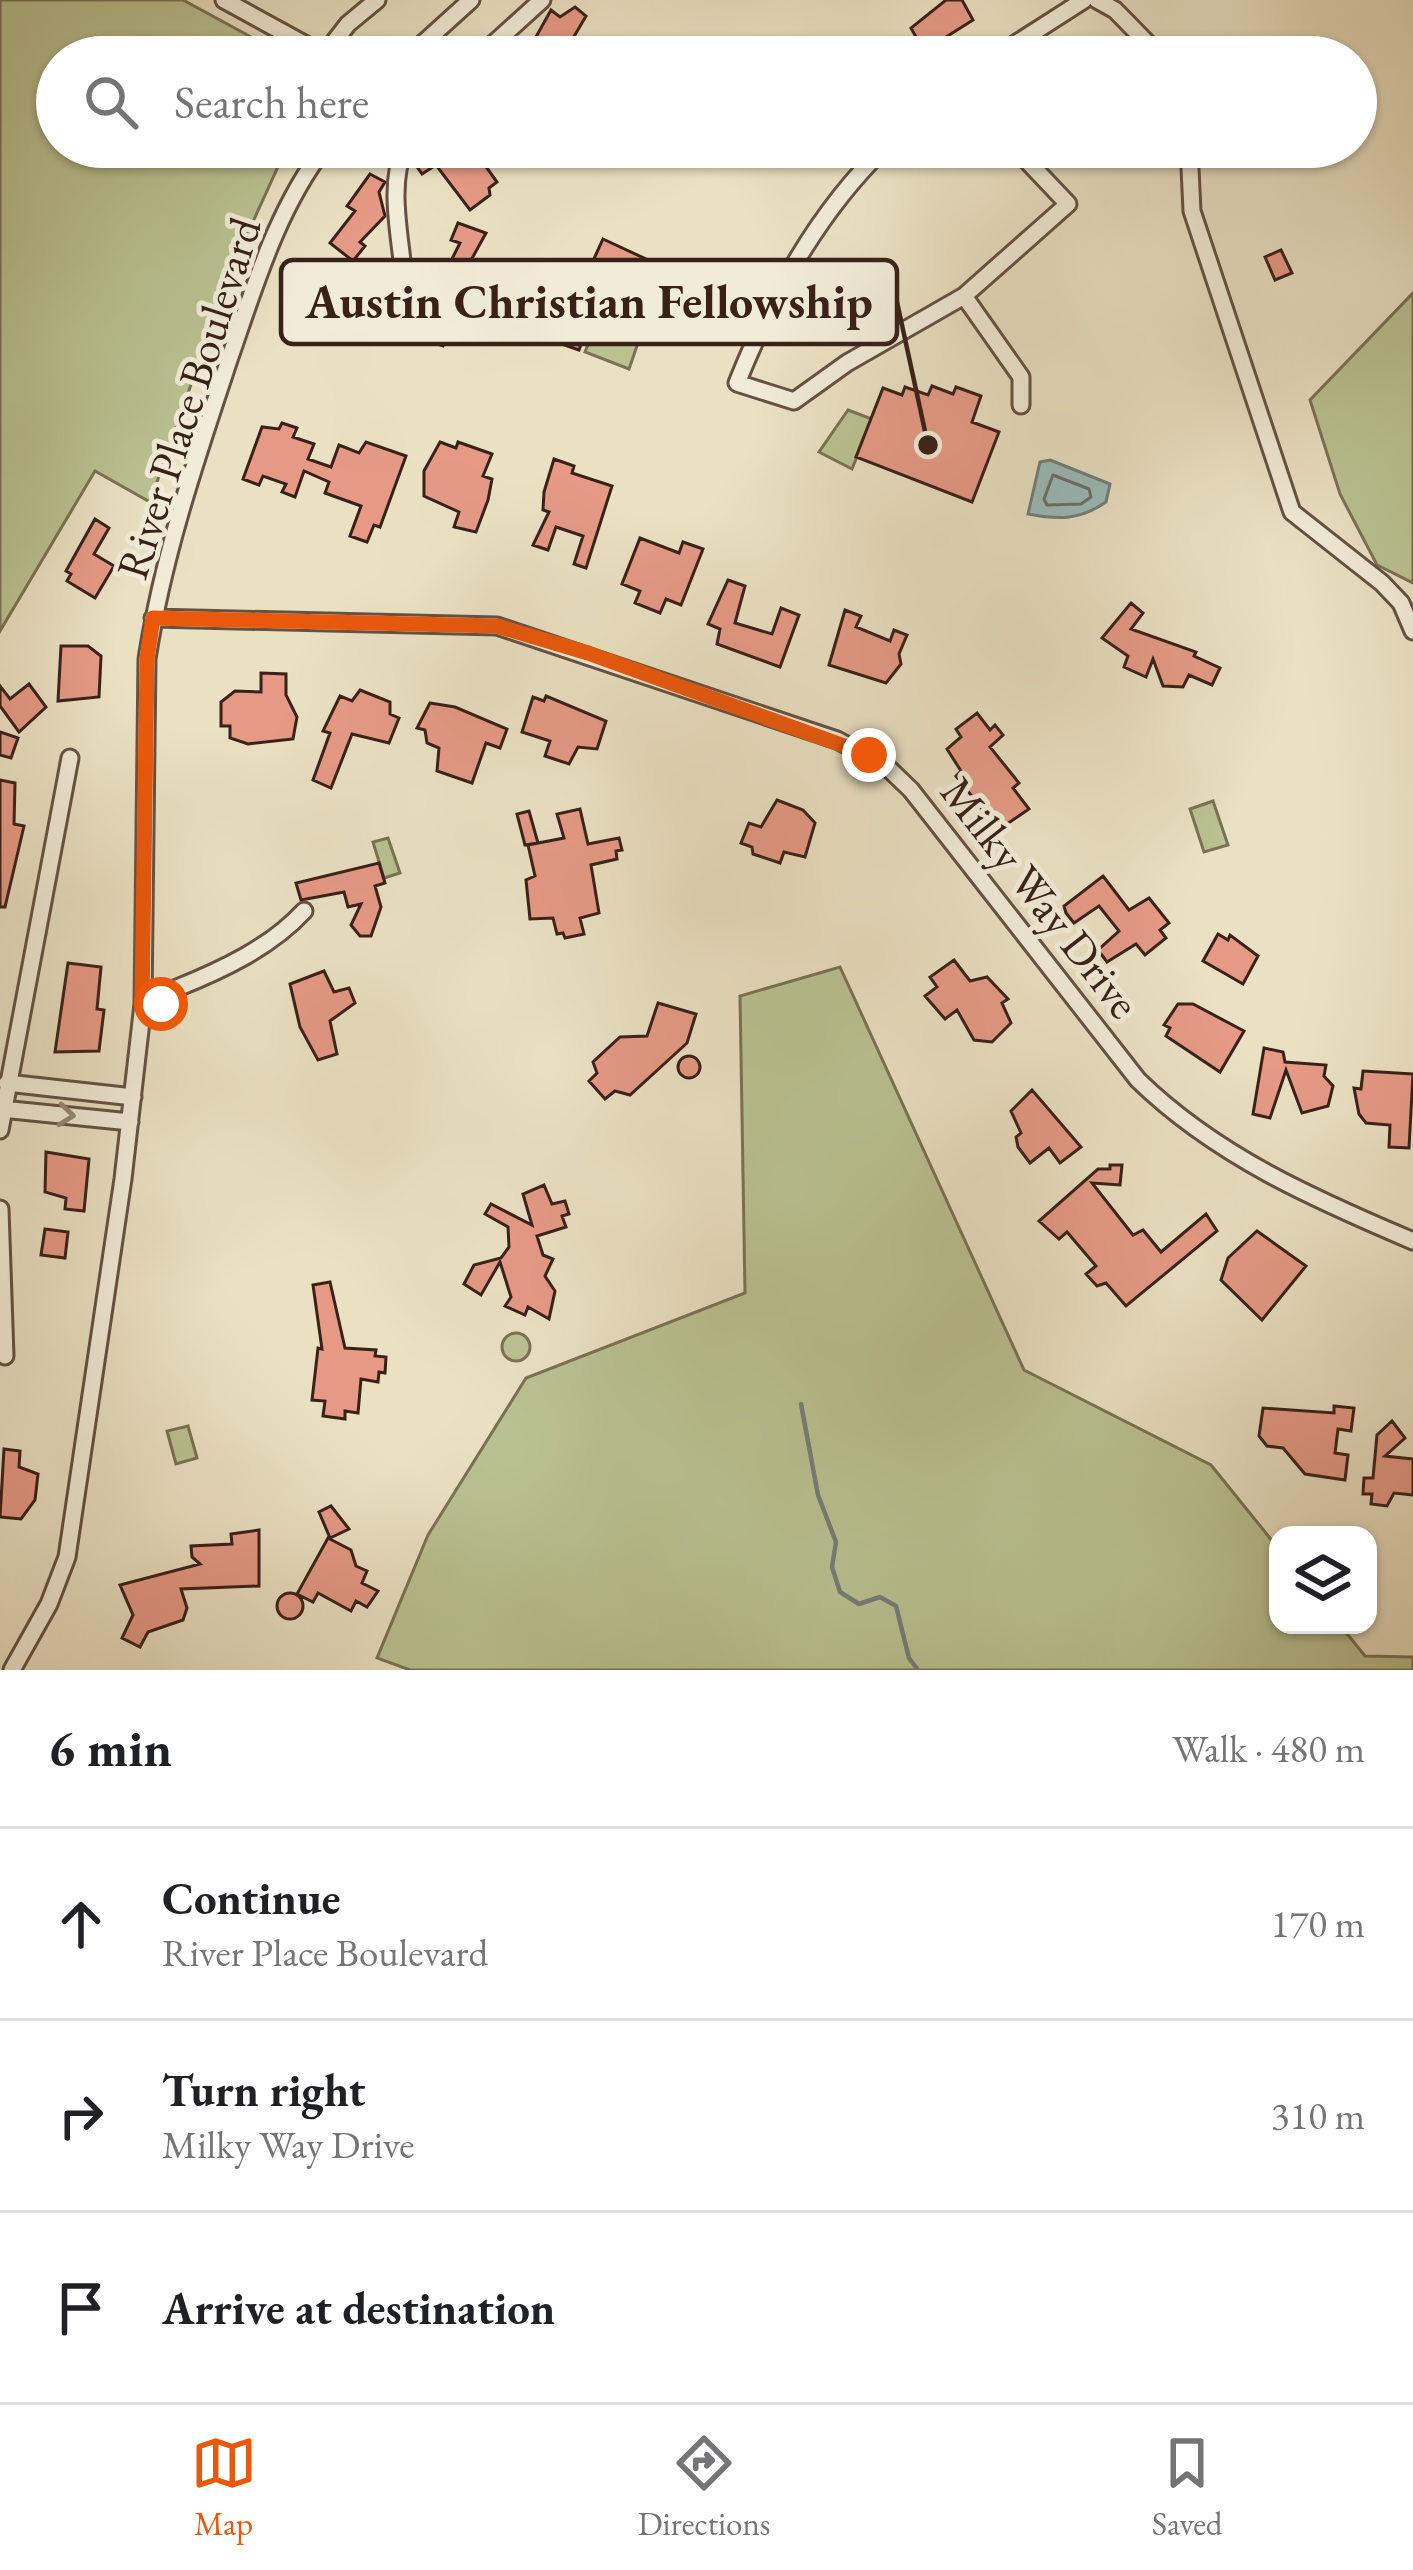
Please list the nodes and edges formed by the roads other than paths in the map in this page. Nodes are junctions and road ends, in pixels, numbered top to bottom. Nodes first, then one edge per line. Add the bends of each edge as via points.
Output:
1 (224, 0) edge
2 (377, 0) edge
3 (472, 0) edge
4 (542, 0) edge
5 (1084, 0) edge
6 (1097, 0) edge
7 (290, 36) edge
8 (340, 36) edge
9 (432, 36) edge
10 (502, 36) edge
11 (1028, 36) edge
12 (1140, 36) edge
13 (313, 168) edge
14 (399, 168) edge
15 (863, 168) edge
16 (1034, 168) edge
17 (1191, 168) edge
18 (404, 280) dead end
19 (964, 296) junction
20 (1021, 405) dead end
21 (153, 618) junction
22 (1413, 631) edge
23 (70, 758) dead end
24 (304, 911) dead end
25 (142, 1004) junction
26 (7, 1083) junction
27 (134, 1097) junction
28 (2, 1109) edge
29 (130, 1122) junction
30 (0, 1130) edge
31 (0, 1209) edge
32 (1413, 1241) edge
33 (5, 1356) dead end
34 (13, 1670) edge

1 - 7 street
2 - 8 street
3 - 9 street
4 - 10 street
5 - 11 street
6 - 12 street
13 - 21 street, River Place Boulevard via 268,247 185,492
14 - 18 street
15 - 19 street via 803,248 737,383 794,401
16 - 19 street via 1068,204
17 - 22 street via 1192,211 1292,512 1382,583
19 - 20 street via 1021,377
21 - 25 street, River Place Boulevard
21 - 32 street, Milky Way Drive via 497,626 869,755 911,790 1138,1080 1180,1121 1268,1174
23 - 26 street
24 - 25 street via 217,974 177,988 171,1003
25 - 27 street, River Place Boulevard
26 - 27 street
26 - 28 street
27 - 29 street, River Place Boulevard
28 -> 29 street
28 - 30 street
29 - 34 street, River Place Boulevard via 67,1557
31 - 33 street

